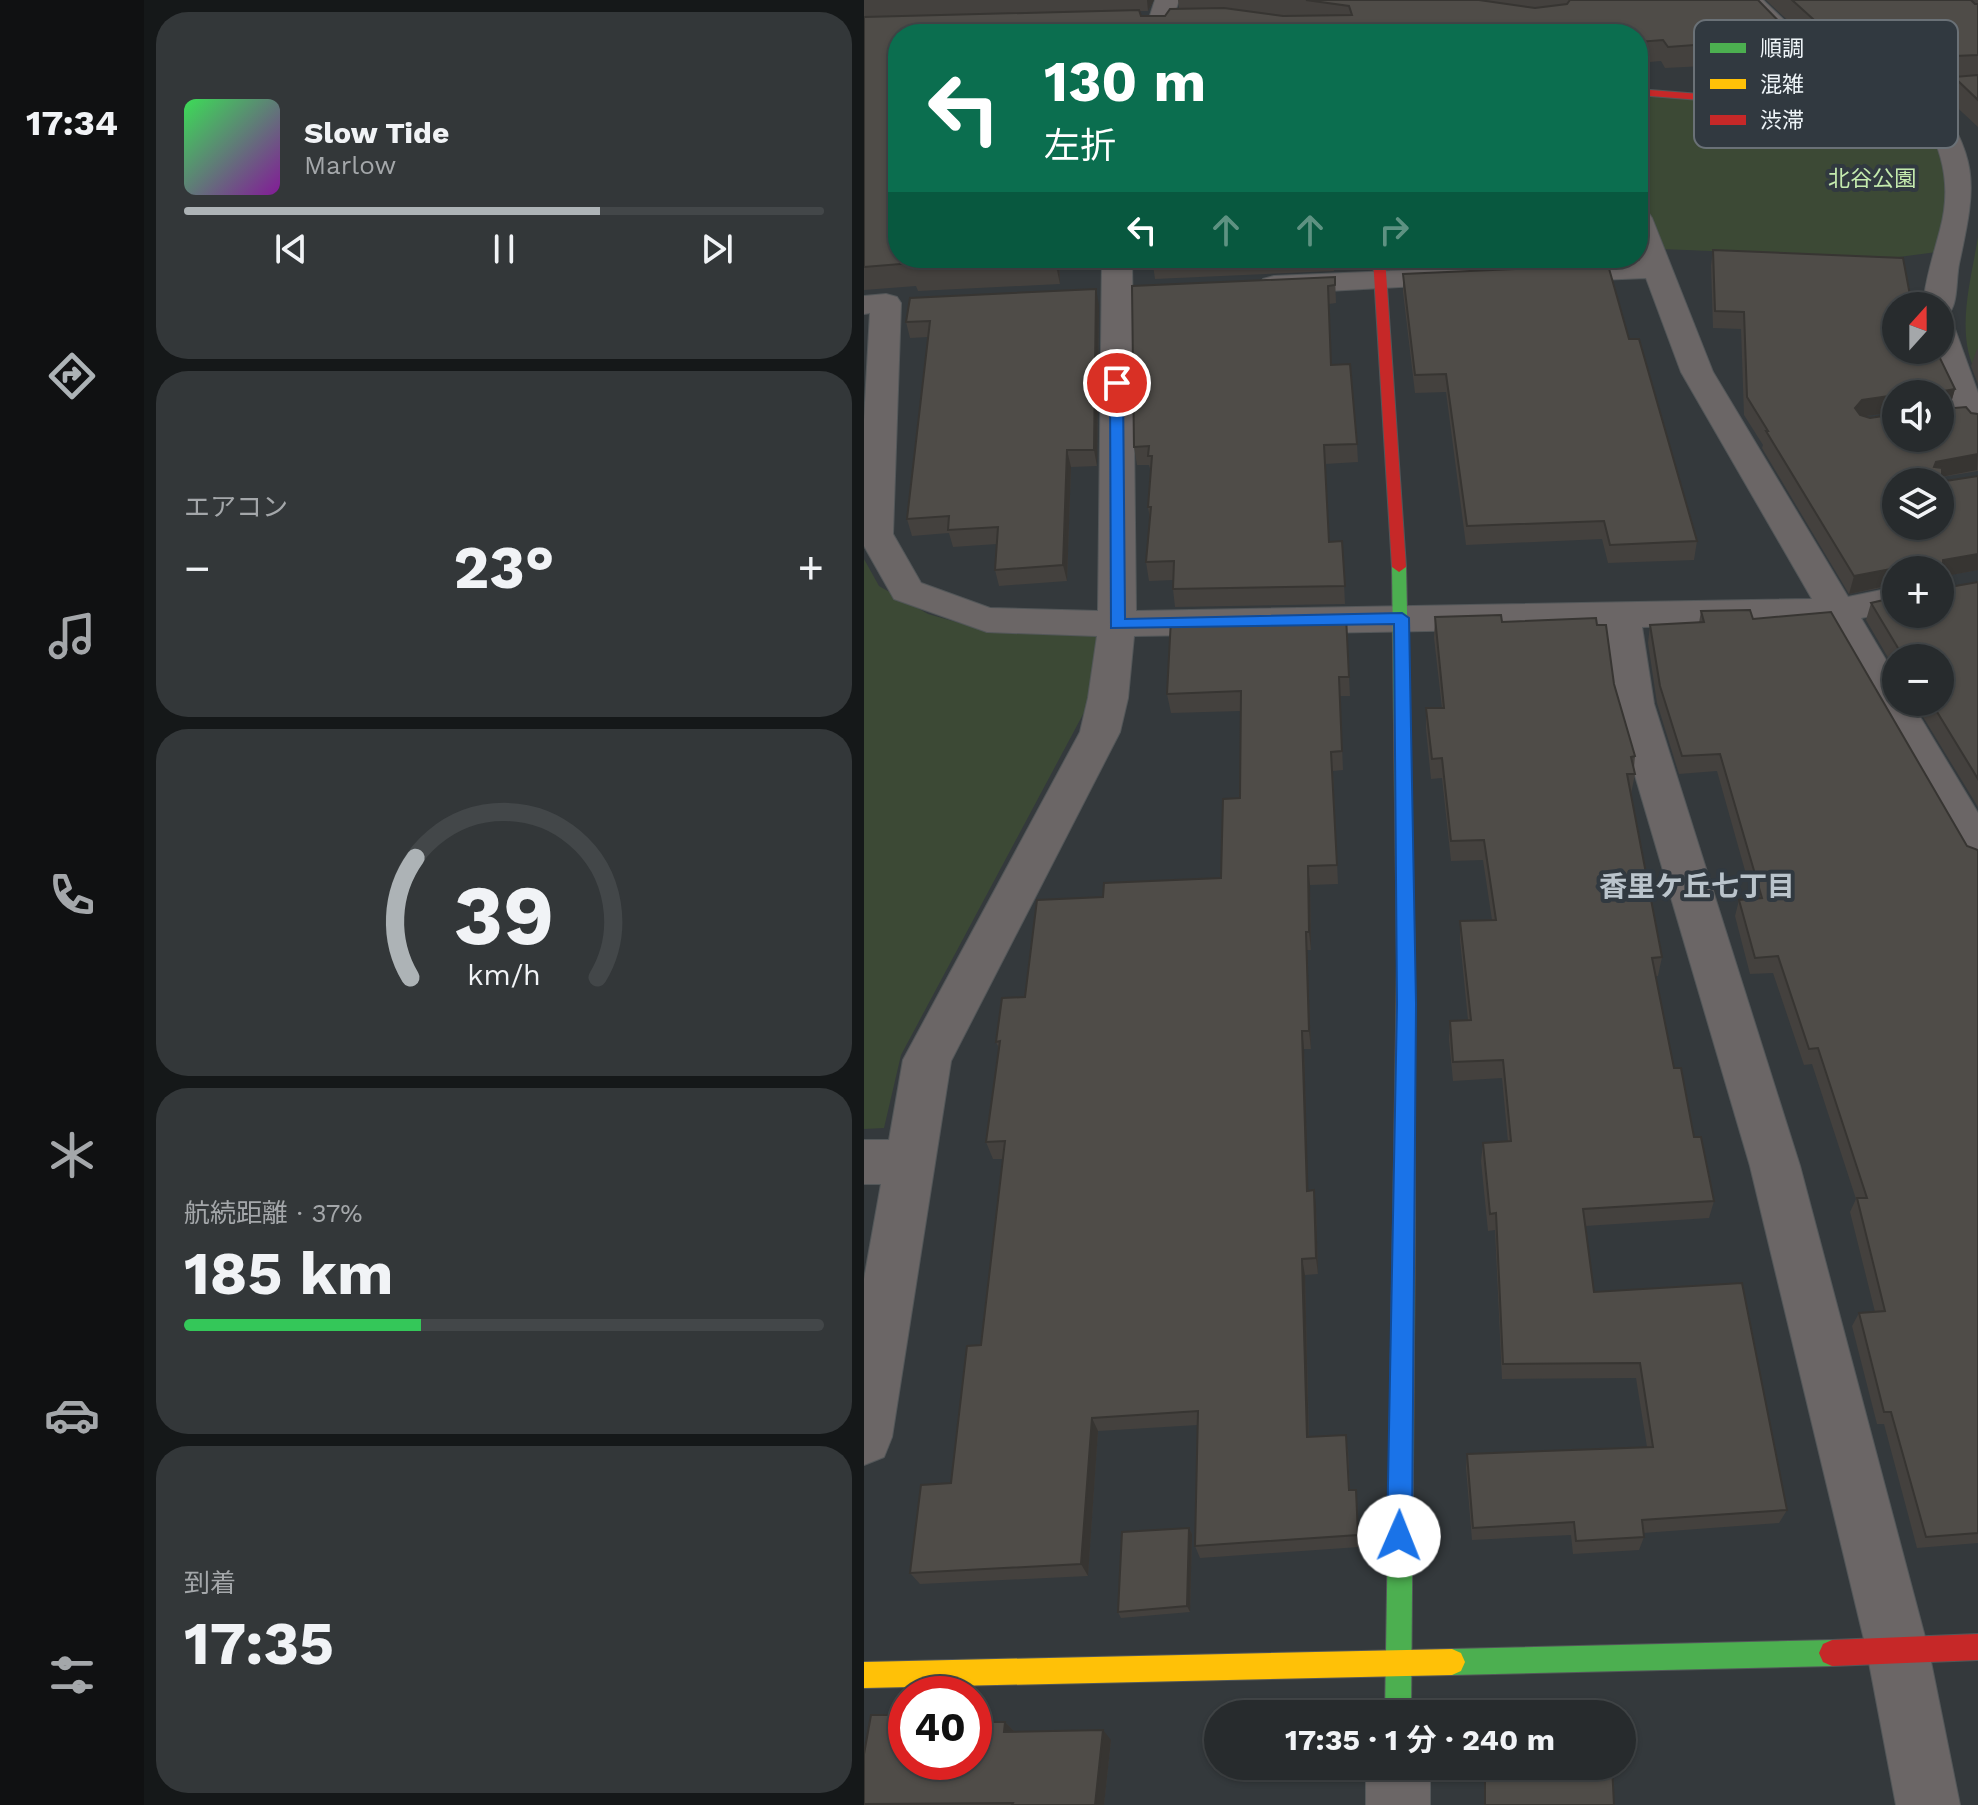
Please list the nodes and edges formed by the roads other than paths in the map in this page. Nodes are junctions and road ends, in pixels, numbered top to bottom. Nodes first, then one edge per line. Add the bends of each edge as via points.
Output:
1 (1750, 0) edge
2 (1157, 18) edge
3 (1187, 19) edge
4 (1770, 20) edge
5 (1978, 86) edge
6 (1958, 87) edge
7 (1648, 93) edge
8 (1694, 99) edge
9 (1954, 148) edge
10 (1648, 241) edge
11 (1379, 269) edge
12 (1660, 269) junction
13 (1519, 274) edge
14 (1488, 276) edge
15 (1117, 284) edge
16 (1240, 286) edge
17 (1941, 292) edge
18 (889, 303) edge
19 (1948, 364) edge
20 (1978, 420) edge
21 (1882, 602) edge
22 (1838, 611) junction
23 (1621, 614) junction
24 (1402, 618) junction
25 (1117, 624) junction
26 (1978, 850) edge
27 (887, 1162) edge
28 (864, 1437) edge
29 (1978, 1647) edge
30 (1898, 1652) junction
31 (1398, 1661) junction
32 (864, 1675) edge
33 (1398, 1700) edge
34 (1398, 1780) edge
35 (1398, 1805) edge
36 (1928, 1805) edge

1 - 4 street
2 - 3 street
5 - 6 street
7 - 8 street
9 - 17 street via 1961,170 1960,212
10 - 12 street
11 - 14 street
11 - 16 street
11 - 24 street
12 - 13 street
12 - 22 street via 1697,372
15 - 25 street
18 - 25 street via 875,534 907,591 987,620
19 - 20 street
21 - 22 street
22 - 23 street
22 - 26 street
23 - 24 street
23 - 30 street via 1634,704 1775,1166
24 - 25 street
24 - 31 street via 1406,1004
25 - 27 street via 1100,732 927,1060
27 - 28 street
29 - 30 street
30 - 31 street
30 - 36 street
31 - 32 street
31 - 33 street
34 - 35 street

